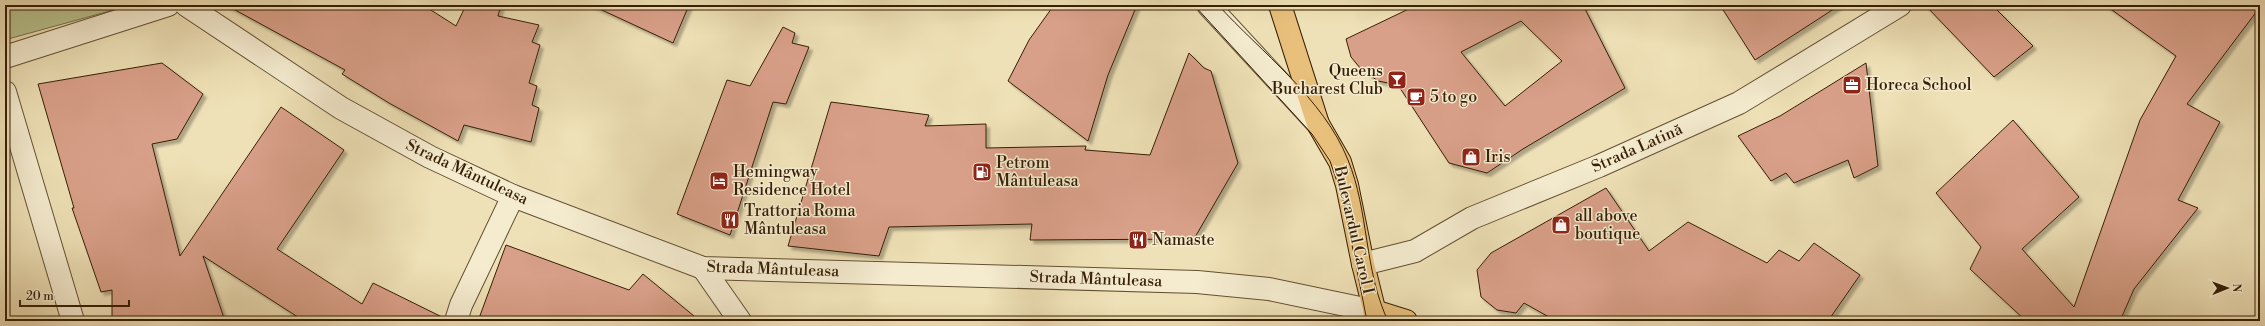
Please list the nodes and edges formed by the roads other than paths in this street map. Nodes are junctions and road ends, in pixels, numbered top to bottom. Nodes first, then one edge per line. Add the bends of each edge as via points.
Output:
1 (168, 5) edge
2 (186, 5) edge
3 (1208, 5) edge
4 (1280, 5) edge
5 (1900, 5) edge
6 (5, 57) edge
7 (5, 92) edge
8 (1318, 124) junction
9 (513, 196) junction
10 (1363, 264) junction
11 (703, 268) junction
12 (1375, 316) edge
13 (73, 321) edge
14 (456, 321) edge
15 (740, 321) edge
16 (1406, 321) edge

1 - 6 street
2 - 9 street, Strada Mântuleasa via 341,108 430,157
3 - 8 street
4 - 8 main road, Bulevardul Carol I
5 - 10 street, Strada Latină via 1739,103 1599,166 1472,218 1415,251
7 - 13 street
8 - 10 main road, Bulevardul Carol I via 1340,162
9 - 11 street, Strada Mântuleasa
9 - 14 street via 461,305
10 - 12 main road, Bulevardul Carol I
11 - 12 street, Strada Mântuleasa via 1197,282 1269,289
11 - 15 street
12 - 16 main road

